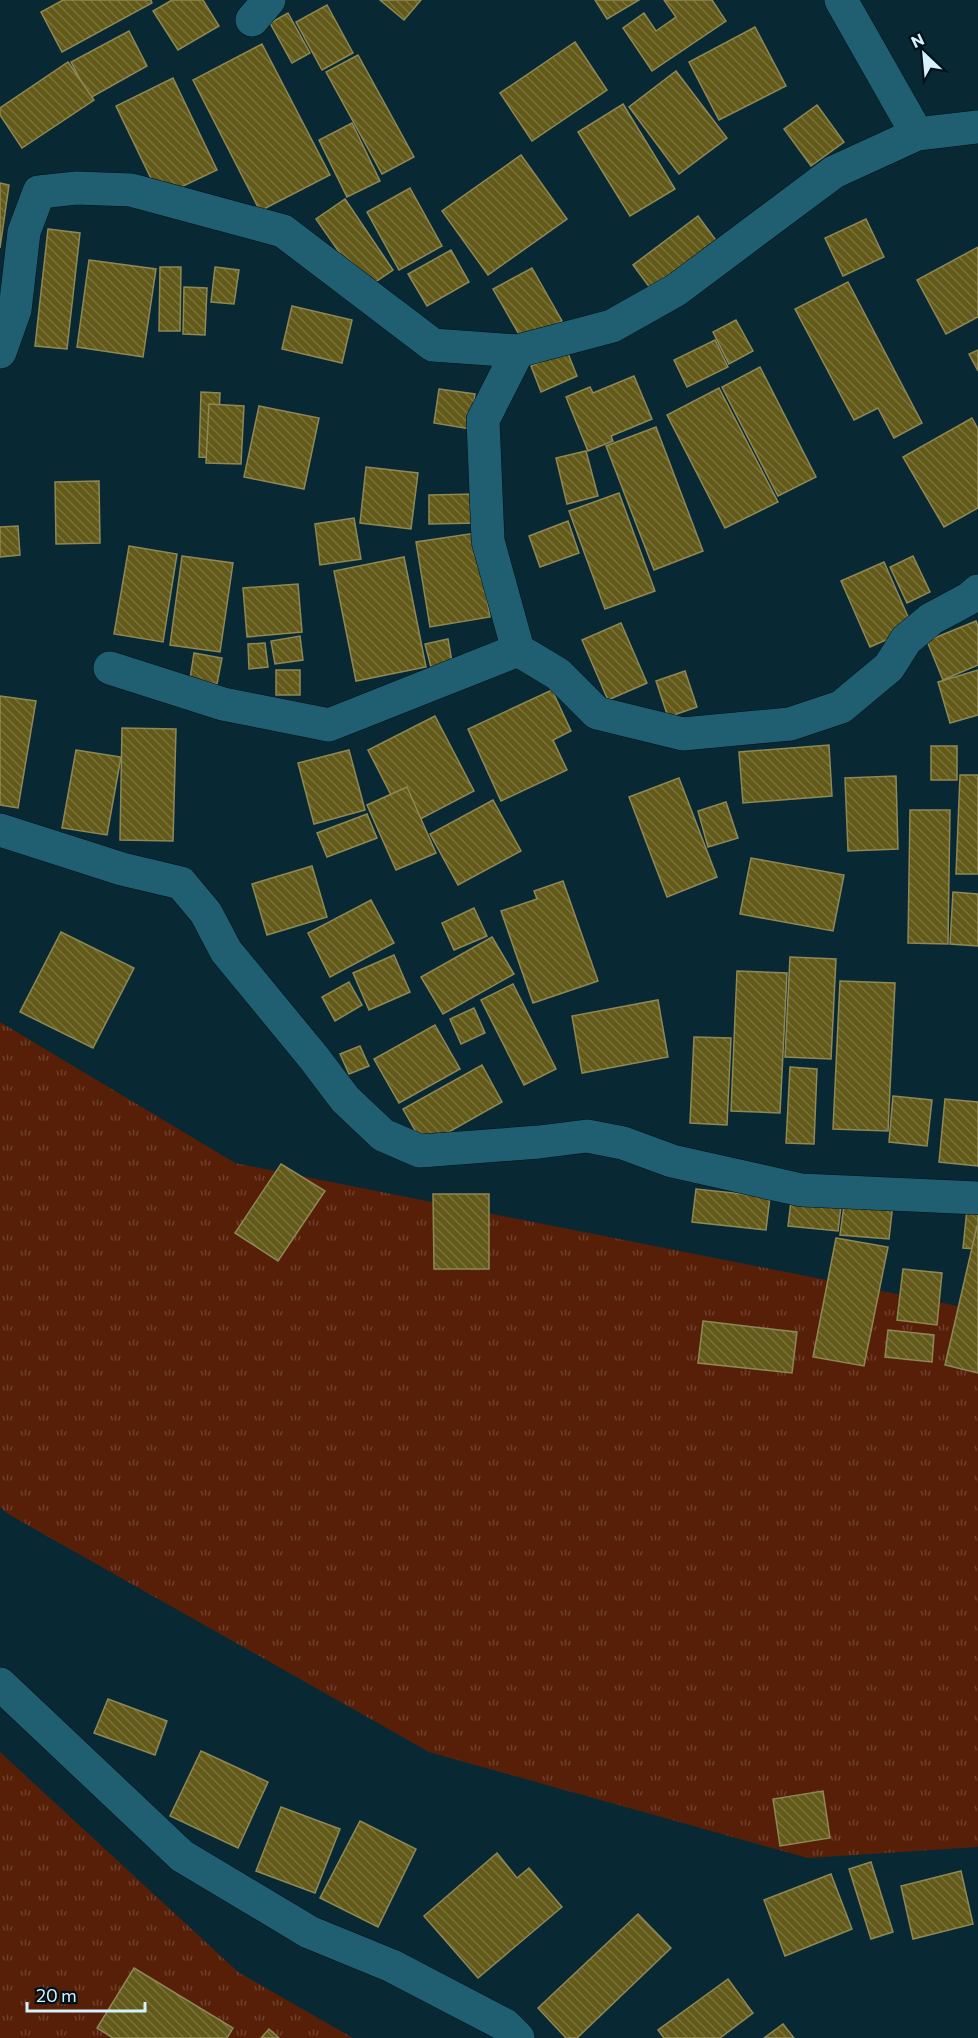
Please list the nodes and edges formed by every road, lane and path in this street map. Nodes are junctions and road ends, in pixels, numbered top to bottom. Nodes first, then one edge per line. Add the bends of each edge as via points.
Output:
1 (845, 1) edge
2 (978, 127) edge
3 (917, 134) junction
4 (518, 351) junction
5 (0, 352) edge
6 (978, 591) edge
7 (518, 650) junction
8 (110, 668) dead end
9 (0, 830) edge
10 (978, 1198) edge
11 (0, 1684) edge
12 (518, 2038) edge

1 - 3 street
2 - 3 street
3 - 4 street via 834,172 676,290 612,326
4 - 5 street via 433,345 283,231 130,190 77,188 39,192 24,232 15,310
4 - 7 street via 483,420 488,541
6 - 7 street via 931,619 906,640 889,667 841,707 790,724 683,734 597,712 558,674
7 - 8 street via 329,725 223,704
9 - 10 street via 122,869 181,883 206,914 225,951 345,1099 383,1135 420,1150 587,1136 623,1143 672,1161 801,1190
11 - 12 street via 182,1856 309,1932 392,1965 505,2025

